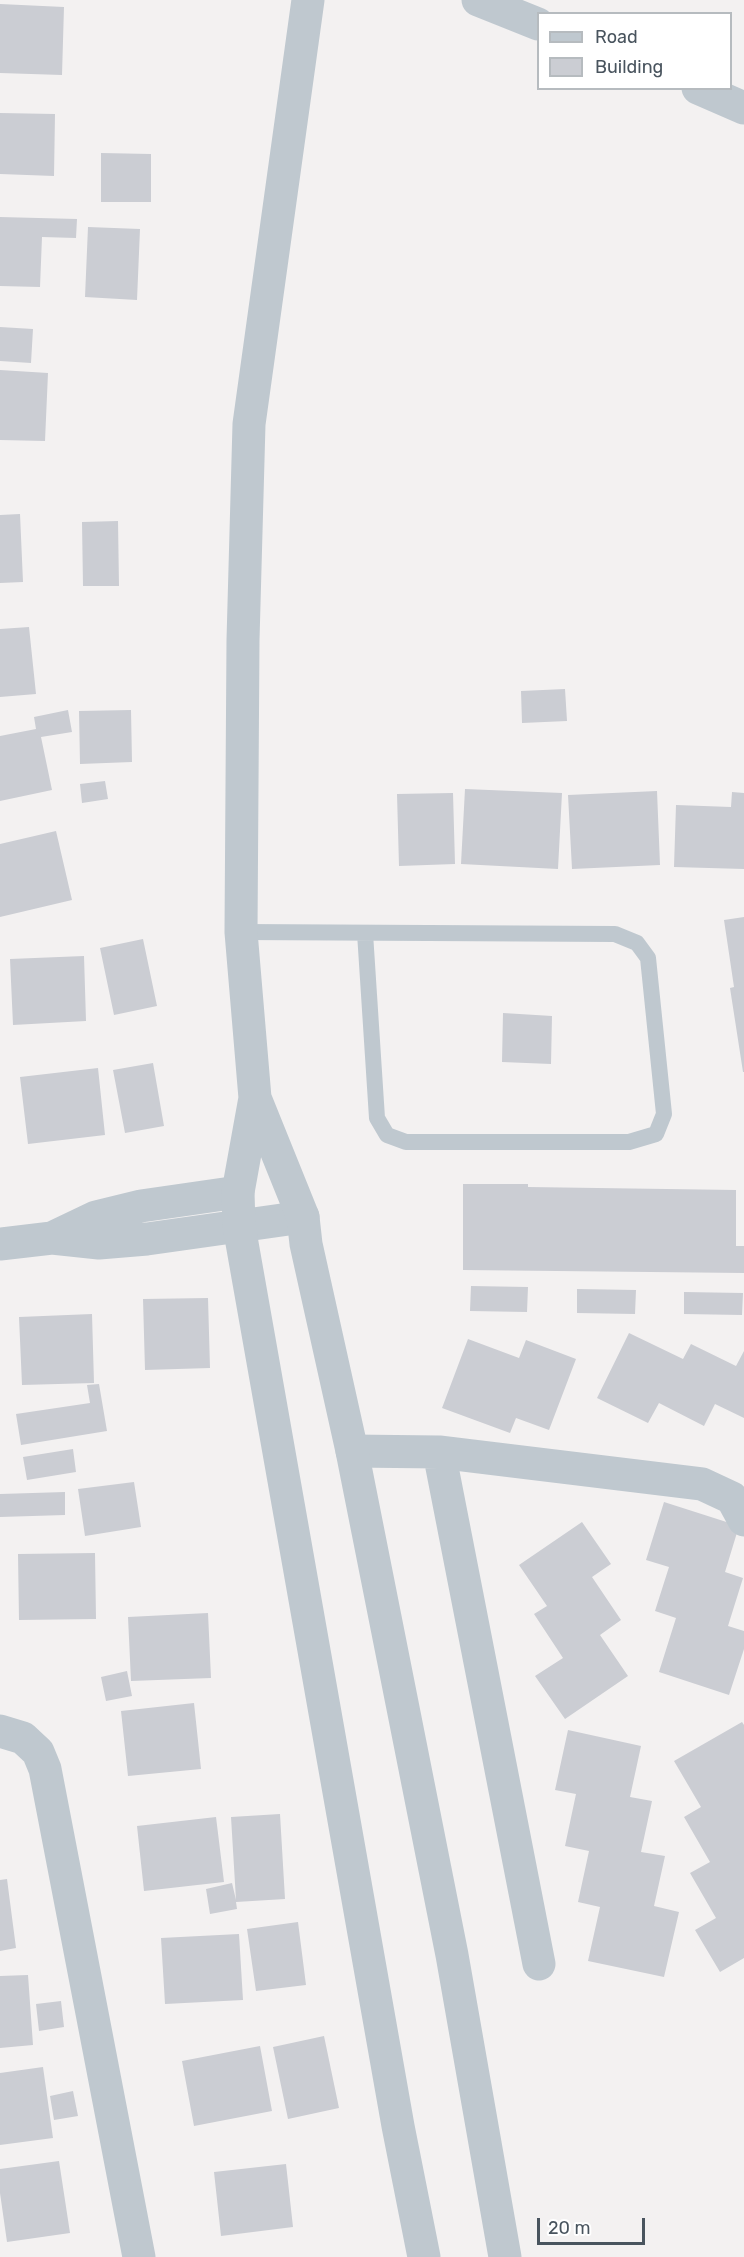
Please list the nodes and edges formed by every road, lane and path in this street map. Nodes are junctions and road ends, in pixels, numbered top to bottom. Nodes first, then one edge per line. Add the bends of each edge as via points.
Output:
1 (308, 0) edge
2 (478, 0) edge
3 (537, 24) edge
4 (703, 90) edge
5 (744, 108) edge
6 (241, 932) junction
7 (365, 933) junction
8 (255, 1098) junction
9 (238, 1192) junction
10 (303, 1217) junction
11 (239, 1226) junction
12 (52, 1238) junction
13 (0, 1244) edge
14 (352, 1451) junction
15 (439, 1452) junction
16 (744, 1521) edge
17 (0, 1731) edge
18 (539, 1964) dead end
19 (140, 2257) edge
20 (424, 2257) edge
21 (505, 2257) edge

1 - 6 street via 249,424
2 - 3 street
4 - 5 street
6 - 7 lane
6 - 8 street
7 - 7 lane via 615,934 637,943 648,958 664,1114 656,1134 629,1142 406,1142 387,1135 377,1118
8 - 9 street
8 - 10 street
9 - 11 street
9 - 12 street via 141,1206 96,1217
10 - 11 street
10 - 14 street
11 - 12 street via 99,1243
11 - 20 street
12 - 13 street
14 - 15 street
14 - 21 street via 452,1955
15 - 16 street via 702,1484 732,1498
15 - 18 street
17 - 19 street via 23,1738 38,1752 45,1769

